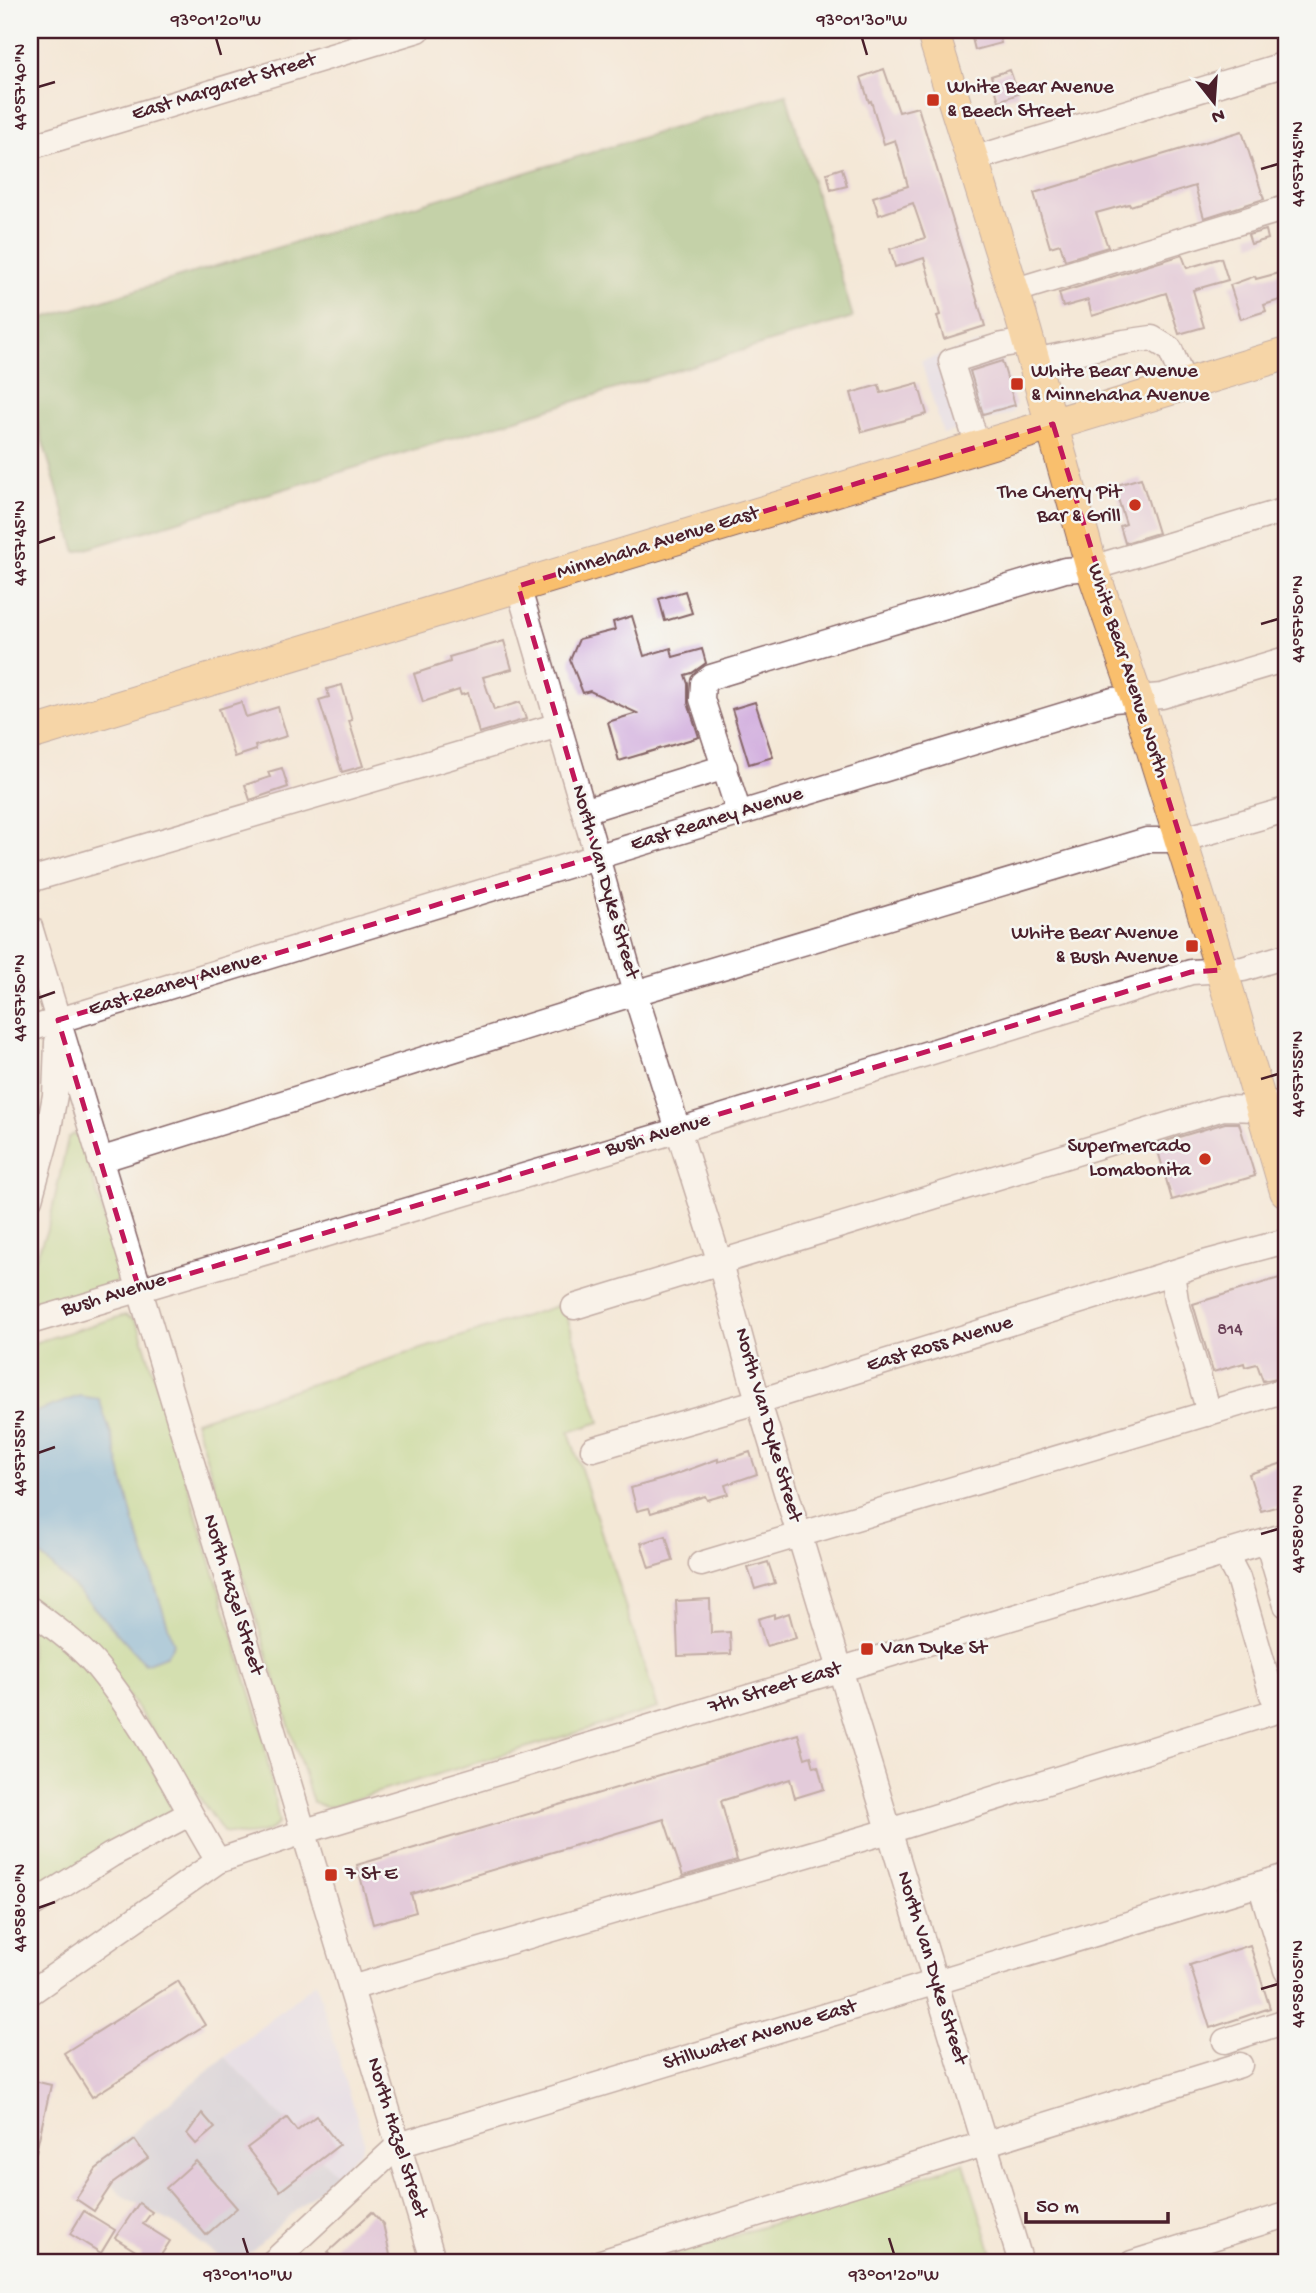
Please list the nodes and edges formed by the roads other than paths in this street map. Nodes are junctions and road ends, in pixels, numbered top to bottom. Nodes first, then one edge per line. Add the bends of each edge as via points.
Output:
1 (418, 30) edge
2 (932, 30) edge
3 (1286, 64) edge
4 (30, 147) edge
5 (973, 159) junction
6 (1286, 208) edge
7 (1013, 291) junction
8 (1031, 351) junction
9 (1286, 354) edge
10 (1185, 385) junction
11 (1053, 424) junction
12 (978, 447) junction
13 (1286, 510) edge
14 (1093, 568) junction
15 (518, 586) junction
16 (1286, 659) edge
17 (1137, 699) junction
18 (559, 725) junction
19 (30, 734) edge
20 (725, 767) junction
21 (1286, 810) edge
22 (584, 811) junction
23 (739, 813) junction
24 (1181, 840) junction
25 (597, 856) junction
26 (30, 880) edge
27 (30, 927) edge
28 (1286, 956) edge
29 (1221, 970) junction
30 (635, 993) junction
31 (58, 1020) junction
32 (30, 1029) edge
33 (1274, 1106) edge
34 (679, 1130) junction
35 (100, 1160) junction
36 (1286, 1191) edge
37 (30, 1199) edge
38 (1286, 1241) edge
39 (720, 1263) junction
40 (1172, 1273) junction
41 (139, 1289) junction
42 (574, 1307) dead end
43 (30, 1322) edge
44 (1286, 1390) edge
45 (759, 1401) junction
46 (1207, 1414) junction
47 (593, 1450) dead end
48 (799, 1535) junction
49 (1277, 1538) edge
50 (1225, 1553) junction
51 (701, 1564) dead end
52 (1286, 1605) edge
53 (30, 1609) edge
54 (840, 1668) junction
55 (1279, 1702) edge
56 (189, 1814) junction
57 (889, 1831) junction
58 (304, 1832) junction
59 (218, 1861) junction
60 (1286, 1876) edge
61 (1260, 1884) junction
62 (30, 1906) edge
63 (1286, 1970) edge
64 (34, 1982) edge
65 (935, 1983) junction
66 (351, 1988) junction
67 (1286, 2021) edge
68 (1225, 2040) dead end
69 (1240, 2065) dead end
70 (984, 2143) junction
71 (399, 2146) junction
72 (1286, 2215) edge
73 (272, 2263) edge
74 (434, 2263) edge
75 (598, 2263) edge
76 (1021, 2263) edge
77 (1132, 2263) edge

1 - 4 street, East Margaret Street
2 - 5 main road, White Bear Avenue North
3 - 5 street
5 - 7 main road, White Bear Avenue North
6 - 7 street
7 - 8 main road, White Bear Avenue North
8 - 10 street via 1152,338 1170,349
8 - 11 main road, White Bear Avenue North
8 - 12 street via 1002,345 951,361
9 - 10 main road, Minnehaha Avenue East
10 - 11 main road, Minnehaha Avenue East
11 - 12 main road, Minnehaha Avenue East
11 - 14 main road, White Bear Avenue North
12 - 15 main road, Minnehaha Avenue East
13 - 14 street
14 - 17 main road, White Bear Avenue North
14 - 20 street via 1065,570 711,677 703,683 702,699
15 - 18 street, North Van Dyke Street
15 - 19 main road, Minnehaha Avenue East
16 - 17 street, East Reaney Avenue via 1163,696
17 - 23 street, East Reaney Avenue via 1113,699
17 - 24 main road, White Bear Avenue North
18 - 22 street, North Van Dyke Street
18 - 26 street
20 - 22 street
20 - 23 street
21 - 24 street
22 - 25 street, North Van Dyke Street
23 - 25 street, East Reaney Avenue
24 - 29 main road, White Bear Avenue North
24 - 30 street via 1147,840
25 - 30 street, North Van Dyke Street
25 - 31 street, East Reaney Avenue
27 - 31 street, North Hazel Street
28 - 29 street, Bush Avenue via 1243,969
29 - 33 main road, White Bear Avenue North
29 - 34 street, Bush Avenue via 1191,972
30 - 34 street, North Van Dyke Street
30 - 35 street
31 - 32 street, East Reaney Avenue
31 - 35 street, North Hazel Street
31 - 37 street via 55,1095
33 - 36 main road, White Bear Avenue North
33 - 39 street via 1223,1108
34 - 39 street, North Van Dyke Street
34 - 41 street, Bush Avenue
35 - 41 street, North Hazel Street
38 - 40 street, East Ross Avenue
39 - 42 street
39 - 45 street, North Van Dyke Street
40 - 45 street, East Ross Avenue
40 - 46 street
41 - 43 street, Bush Avenue
41 - 58 street, North Hazel Street
44 - 46 street
45 - 47 street, East Ross Avenue
45 - 48 street, North Van Dyke Street
46 - 48 street
48 - 51 street
48 - 54 street, North Van Dyke Street
49 - 50 street, 7th Street East
49 - 52 street
50 - 54 street, 7th Street East
50 - 55 street via 1238,1578
53 - 56 street via 99,1667 147,1737
54 - 57 street, North Van Dyke Street
54 - 58 street, 7th Street East
55 - 57 street
56 - 59 street
56 - 62 street via 111,1855
57 - 65 street, North Van Dyke Street
57 - 66 street
58 - 59 street, 7th Street East
58 - 66 street, North Hazel Street
59 - 64 street, 7th Street East
60 - 61 street, Stillwater Avenue East
61 - 63 street
61 - 65 street, Stillwater Avenue East
65 - 70 street, North Van Dyke Street
65 - 71 street, Stillwater Avenue East
66 - 71 street, North Hazel Street
67 - 68 street
69 - 70 street
70 - 75 street
70 - 76 street, North Van Dyke Street
71 - 73 street, Stillwater Avenue East
71 - 74 street, North Hazel Street
72 - 77 street

